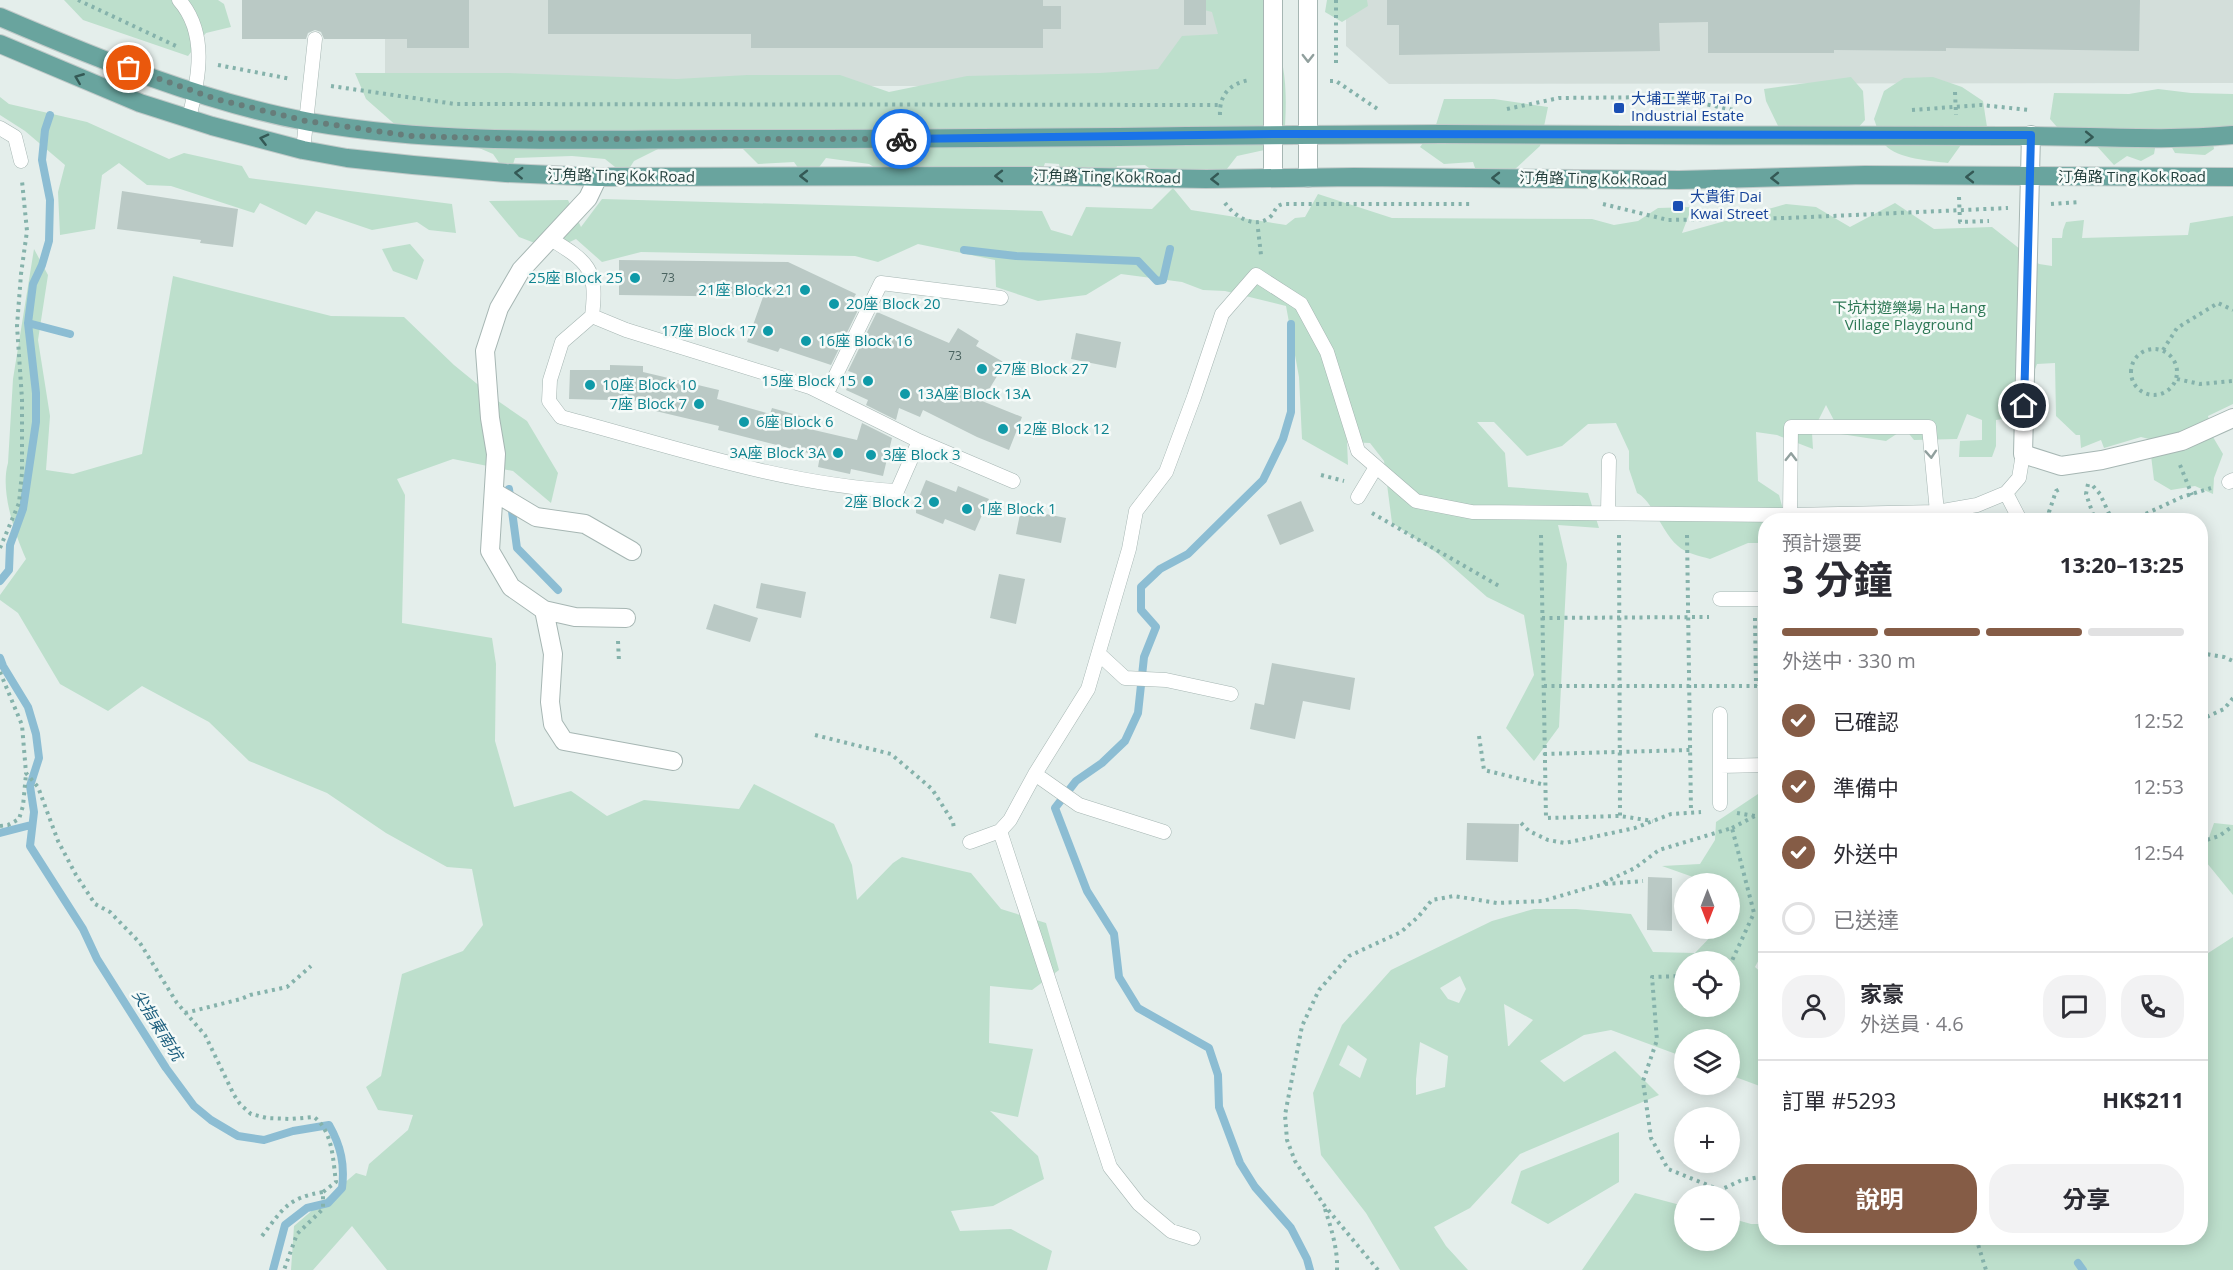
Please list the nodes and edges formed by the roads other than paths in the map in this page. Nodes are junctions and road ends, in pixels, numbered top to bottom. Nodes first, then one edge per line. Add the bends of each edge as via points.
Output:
1 (179, 0) edge
2 (1273, 0) edge
3 (1308, 0) edge
4 (0, 17) edge
5 (315, 39) dead end
6 (0, 44) edge
7 (196, 92) junction
8 (189, 118) junction
9 (306, 121) junction
10 (0, 128) edge
11 (1273, 134) junction
12 (1308, 134) junction
13 (2031, 135) junction
14 (2233, 135) edge
15 (303, 150) junction
16 (21, 160) road end
17 (598, 177) junction
18 (2028, 177) junction
19 (2233, 177) edge
20 (1273, 178) junction
21 (1308, 178) junction
22 (549, 238) junction
23 (1001, 298) dead end
24 (592, 316) junction
25 (826, 395) junction
26 (2233, 418) edge
27 (919, 441) junction
28 (2023, 454) junction
29 (1609, 460) dead end
30 (1376, 467) junction
31 (1013, 481) dead end
32 (494, 492) junction
33 (2006, 493) junction
34 (1358, 497) road end
35 (1937, 512) junction
36 (1608, 513) junction
37 (1790, 513) edge
38 (1888, 513) edge
39 (2016, 513) edge
40 (1758, 515) edge
41 (632, 551) dead end
42 (1720, 598) dead end
43 (1758, 599) edge
44 (544, 610) junction
45 (626, 618) dead end
46 (1099, 654) junction
47 (1230, 694) dead end
48 (1720, 714) dead end
49 (673, 761) dead end
50 (1758, 765) edge
51 (1720, 766) junction
52 (1035, 774) junction
53 (1716, 808) road end
54 (1000, 831) junction
55 (1164, 832) dead end
56 (970, 842) road end
57 (1193, 1238) dead end

1 - 7 lane via 188,10 198,35
2 - 11 street
3 -> 12 street
4 - 7 main road
5 - 9 lane
8 -> 6 main road, 汀角路 Ting Kok Road via 140,103
7 - 8 lane
7 - 9 main road
15 -> 8 main road, 汀角路 Ting Kok Road
9 - 11 main road via 412,136 514,139
9 - 15 lane
10 - 16 lane via 15,137
11 - 12 main road
11 - 20 street
12 - 13 main road
12 - 21 street
13 -> 14 main road via 2183,139
13 - 18 street
17 -> 15 main road, 汀角路 Ting Kok Road via 413,165
20 -> 17 main road, 汀角路 Ting Kok Road
17 - 22 street via 588,198
18 - 19 main road, 汀角路 Ting Kok Road
18 -> 21 main road, 汀角路 Ting Kok Road
18 - 28 street
20 - 21 main road, 汀角路 Ting Kok Road
22 - 24 lane via 581,257 593,276
22 - 32 street via 520,270 499,308 485,351 496,454
23 - 25 lane via 881,283
24 - 25 lane
24 - 27 lane via 562,342 550,380 549,401 561,417 796,480 860,489 897,491
25 - 27 lane
26 - 28 street via 2182,441 2102,460 2061,466
27 - 31 lane
28 - 33 lane via 2019,478
29 - 36 lane
30 - 34 lane
30 - 36 lane via 1416,501 1472,512
30 - 46 lane via 1358,451 1327,352 1301,304 1256,274 1222,314 1166,472 1136,511
32 - 41 street via 536,517 585,524
32 - 44 street via 490,551 511,587
33 - 35 lane via 1977,505
33 - 39 lane
37 -> 35 lane via 1791,427 1929,427
35 - 38 lane
36 - 40 lane
42 - 43 lane
44 - 45 street
44 - 49 street via 553,654 553,724 564,741
46 - 47 lane via 1125,678 1166,680
46 - 52 lane via 1088,689
48 - 51 lane
50 - 51 lane
51 - 53 lane
52 - 54 lane
52 - 55 lane via 1079,805
54 - 56 lane
54 - 57 lane via 1110,1167 1139,1204 1171,1231

